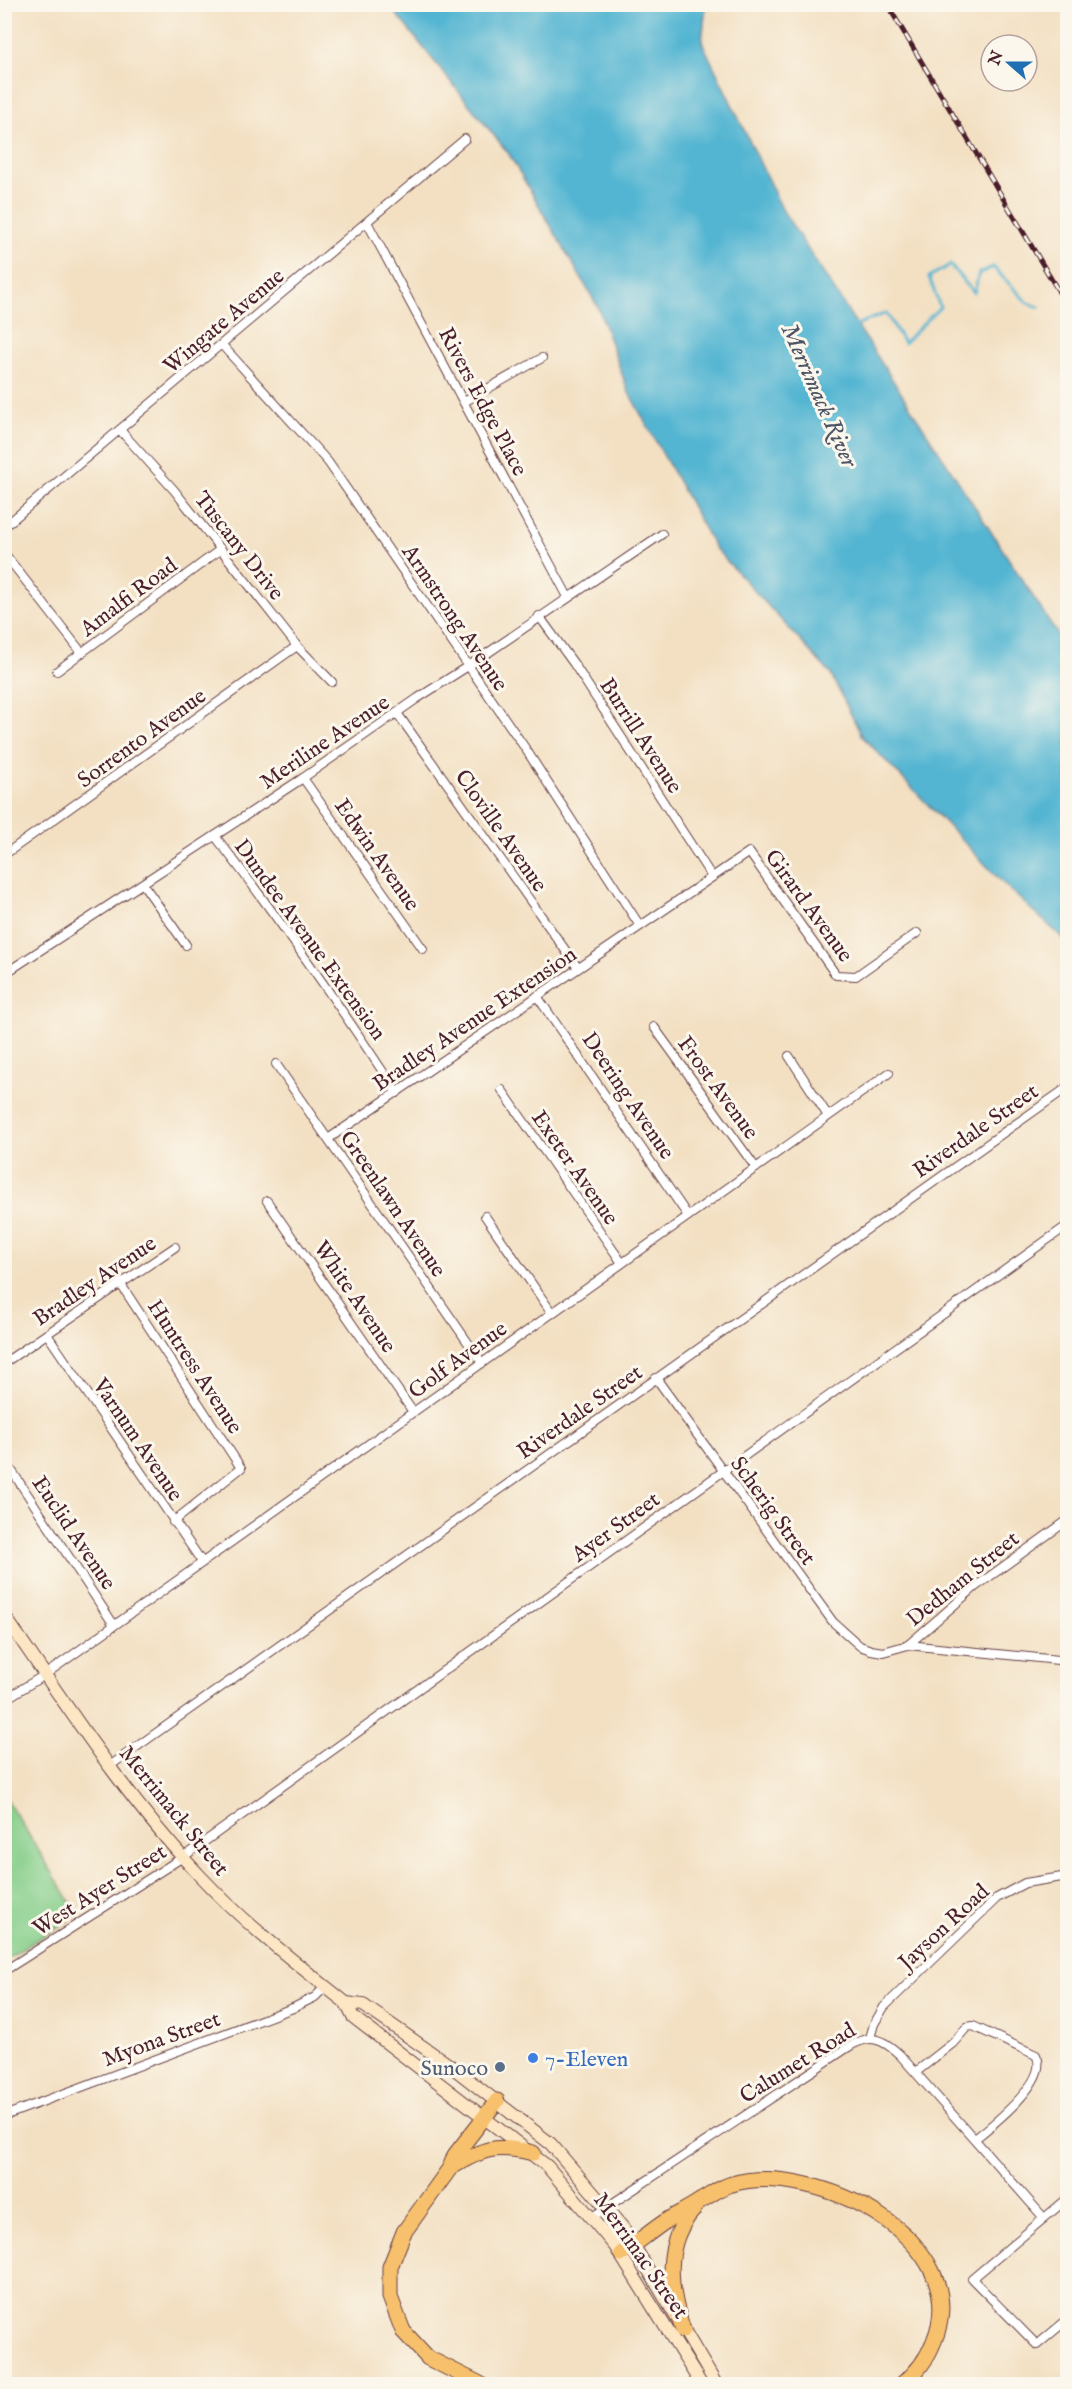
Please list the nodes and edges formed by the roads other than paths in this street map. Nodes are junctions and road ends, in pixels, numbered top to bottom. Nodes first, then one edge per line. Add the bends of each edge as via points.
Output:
1 (465, 139) dead end
2 (367, 222) junction
3 (222, 345) junction
4 (542, 358) dead end
5 (464, 402) junction
6 (120, 430) junction
7 (4, 527) edge
8 (662, 534) dead end
9 (220, 549) junction
10 (4, 553) edge
11 (568, 597) junction
12 (539, 616) junction
13 (297, 646) junction
14 (82, 653) junction
15 (467, 666) junction
16 (57, 671) dead end
17 (332, 682) dead end
18 (398, 713) junction
19 (303, 778) junction
20 (215, 836) junction
21 (4, 855) edge
22 (712, 877) junction
23 (143, 884) junction
24 (640, 926) junction
25 (917, 933) dead end
26 (186, 945) dead end
27 (423, 949) dead end
28 (578, 968) junction
29 (4, 974) edge
30 (537, 996) junction
31 (654, 1027) dead end
32 (789, 1056) dead end
33 (276, 1064) dead end
34 (889, 1073) dead end
35 (1068, 1087) edge
36 (502, 1090) dead end
37 (397, 1093) junction
38 (828, 1116) junction
39 (328, 1139) junction
40 (756, 1167) junction
41 (267, 1201) dead end
42 (485, 1216) dead end
43 (688, 1216) junction
44 (1068, 1225) edge
45 (175, 1247) dead end
46 (622, 1263) junction
47 (120, 1284) junction
48 (552, 1313) junction
49 (47, 1334) junction
50 (4, 1363) edge
51 (482, 1363) junction
52 (656, 1378) junction
53 (413, 1412) junction
54 (4, 1459) edge
55 (723, 1471) junction
56 (1068, 1520) edge
57 (173, 1522) junction
58 (202, 1563) junction
59 (4, 1615) edge
60 (114, 1625) junction
61 (908, 1645) junction
62 (874, 1651) joint
63 (1068, 1661) edge
64 (46, 1674) junction
65 (4, 1700) edge
66 (111, 1765) junction
67 (183, 1857) junction
68 (1066, 1879) edge
69 (4, 1971) edge
70 (325, 1987) junction
71 (346, 2002) junction
72 (870, 2037) junction
73 (916, 2072) junction
74 (497, 2101) junction
75 (4, 2116) edge
76 (485, 2116) junction
77 (975, 2139) junction
78 (533, 2153) junction
79 (450, 2168) junction
80 (1068, 2198) edge
81 (701, 2201) junction
82 (607, 2207) junction
83 (592, 2217) junction
84 (1044, 2218) junction
85 (634, 2245) junction
86 (621, 2254) junction
87 (1068, 2319) edge
88 (683, 2330) junction
89 (696, 2363) junction
90 (480, 2385) edge
91 (702, 2385) edge
92 (716, 2385) edge
93 (902, 2385) edge

1 - 2 street, Wingate Avenue
2 - 3 street, Wingate Avenue
2 - 5 street, Rivers Edge Place
3 - 6 street, Wingate Avenue
3 - 15 street, Armstrong Avenue via 328,462
4 - 5 street
5 - 11 street, Rivers Edge Place
6 - 7 street, Wingate Avenue
6 - 9 street, Tuscany Drive
8 - 11 street, Meriline Avenue
9 - 13 street, Tuscany Drive
9 - 14 street, Amalfi Road
10 - 14 street
11 - 12 street, Meriline Avenue
12 - 15 street, Meriline Avenue
12 - 22 street, Burrill Avenue
13 - 17 street, Tuscany Drive
13 - 21 street, Sorrento Avenue
14 - 16 street, Amalfi Road
15 - 18 street, Meriline Avenue
15 - 24 street, Armstrong Avenue
18 - 19 street, Meriline Avenue
18 - 28 street, Cloville Avenue
19 - 20 street, Meriline Avenue
19 - 27 street, Edwin Avenue
20 - 23 street, Meriline Avenue
20 - 37 street, Dundee Avenue Extension via 306,956
22 - 24 street
22 - 25 street, Girard Avenue via 749,852 830,970 843,977 856,976
23 - 26 street
23 - 29 street, Meriline Avenue
24 - 28 street, Bradley Avenue Extension
28 - 30 street, Bradley Avenue Extension
30 - 37 street, Bradley Avenue Extension
30 - 43 street, Deering Avenue
31 - 40 street, Frost Avenue
32 - 38 street
33 - 39 street, Greenlawn Avenue
34 - 38 street, Golf Avenue
35 - 52 street, Riverdale Street
36 - 46 street, Exeter Avenue
37 - 39 street, Bradley Avenue Extension
38 - 40 street, Golf Avenue
39 - 51 street, Greenlawn Avenue
40 - 43 street, Golf Avenue
41 - 53 street, White Avenue
42 - 48 street
43 - 46 street, Golf Avenue
44 - 55 street, Ayer Street
45 - 47 street, Bradley Avenue
46 - 48 street, Golf Avenue
47 - 49 street, Bradley Avenue
47 - 57 street, Huntress Avenue via 241,1468
48 - 51 street, Golf Avenue
49 - 50 street, Bradley Avenue
49 - 57 street, Varnum Avenue
51 - 53 street, Golf Avenue
52 - 55 street, Scherig Street
52 - 66 street, Riverdale Street
53 - 58 street, Golf Avenue
54 - 60 street, Euclid Avenue
55 - 62 street, Scherig Street via 833,1622 860,1646
55 - 67 street, Ayer Street
56 - 61 street, Dedham Street via 982,1582
57 - 58 street, Varnum Avenue
58 - 60 street, Golf Avenue
59 - 64 main road, Merrimack Street
60 - 64 street, Golf Avenue
61 - 62 street, Dedham Street
61 - 63 street
64 - 65 street, Golf Avenue
64 - 66 main road, Merrimack Street
66 - 67 main road, Merrimack Street
67 - 69 street, West Ayer Street
67 - 70 main road, Merrimack Street via 232,1909
68 - 72 street, Jayson Road via 1020,1885 993,1901 889,2002
70 - 71 main road, Merrimack Street
70 - 75 street, Myona Street via 315,1998 293,2008
71 - 74 main road, Merrimac Street via 363,2005
71 - 76 main road, Merrimac Street via 353,2017
72 - 73 street, Calumet Road via 887,2044
72 - 82 street, Calumet Road via 847,2048
73 - 77 street, Calumet Road
73 - 77 street via 973,2026 1036,2055 1038,2067 1015,2106
74 - 76 highway
74 - 82 main road, Merrimac Street via 551,2144
76 - 78 main road, Merrimac Street
76 - 79 highway via 455,2155
77 - 84 street, Calumet Road
78 - 79 highway via 494,2148 473,2154
78 - 83 main road, Merrimac Street
79 - 90 highway via 398,2242 390,2267 390,2297 403,2331 418,2349
80 - 84 street
81 - 85 highway
81 - 88 highway via 683,2223 670,2268
81 - 93 highway via 731,2184 771,2178 796,2180 845,2196 903,2235 930,2269 941,2305 937,2334 930,2350
82 - 83 street, Calumet Road
82 - 85 main road, Merrimac Street
83 - 86 main road, Merrimac Street
84 - 87 street via 972,2279 1037,2345
85 - 86 highway
85 - 88 main road, Merrimac Street
86 - 89 main road, Merrimac Street
88 - 89 main road, Merrimac Street
89 - 91 main road, Merrimac Street
89 - 92 main road, Merrimac Street

